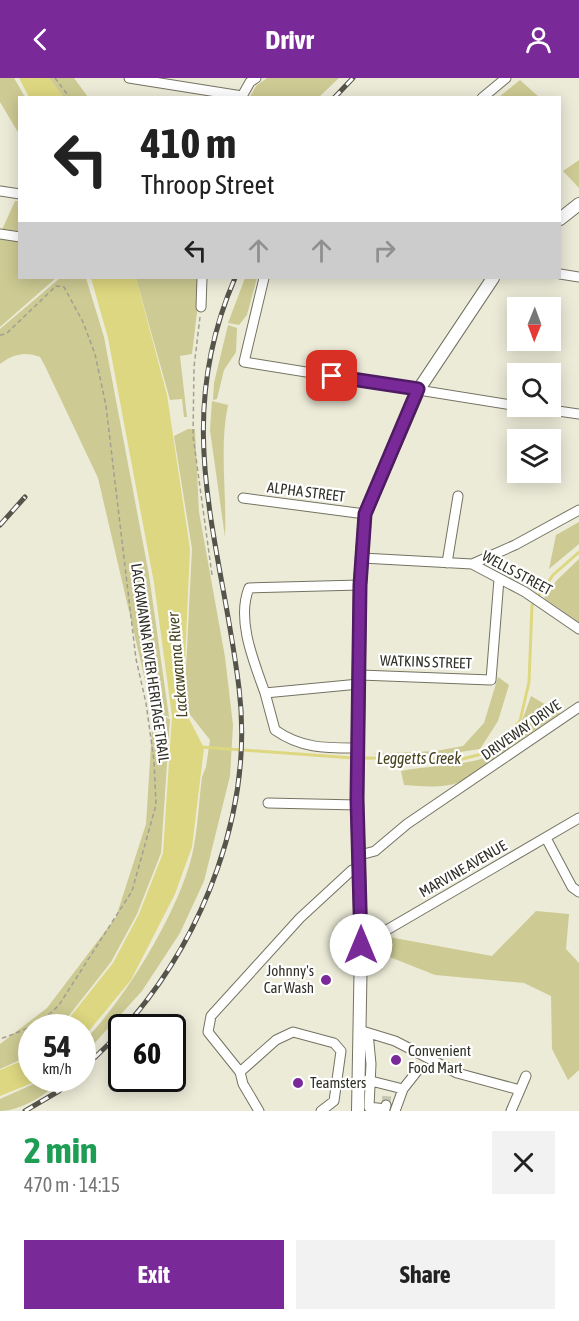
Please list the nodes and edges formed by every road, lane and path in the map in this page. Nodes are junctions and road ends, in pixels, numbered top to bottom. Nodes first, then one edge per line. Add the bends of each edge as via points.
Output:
1 (55, 78) edge
2 (129, 78) edge
3 (506, 78) edge
4 (251, 80) edge
5 (68, 96) edge
6 (235, 96) edge
7 (242, 96) edge
8 (484, 96) edge
9 (0, 191) edge
10 (18, 194) edge
11 (579, 204) edge
12 (561, 218) edge
13 (0, 234) edge
14 (18, 237) edge
15 (561, 274) edge
16 (579, 277) edge
17 (202, 279) edge
18 (264, 279) edge
19 (492, 279) edge
20 (201, 308) joint
21 (0, 335) edge
22 (418, 389) junction
23 (507, 404) edge
24 (561, 411) edge
25 (579, 414) edge
26 (458, 496) dead end
27 (243, 498) dead end
28 (579, 510) edge
29 (365, 514) junction
30 (362, 558) junction
31 (447, 563) junction
32 (472, 564) junction
33 (212, 575) dead end
34 (499, 579) junction
35 (360, 585) junction
36 (579, 629) edge
37 (360, 679) junction
38 (266, 693) junction
39 (579, 707) edge
40 (358, 749) junction
41 (268, 803) dead end
42 (358, 805) junction
43 (579, 818) edge
44 (546, 838) junction
45 (360, 855) junction
46 (360, 868) junction
47 (579, 892) edge
48 (361, 945) junction
49 (364, 1032) junction
50 (0, 1039) edge
51 (359, 1049) junction
52 (340, 1051) junction
53 (418, 1070) dead end
54 (240, 1072) junction
55 (526, 1076) dead end
56 (364, 1080) junction
57 (403, 1089) junction
58 (520, 1090) junction
59 (389, 1109) edge
60 (259, 1111) edge
61 (321, 1111) edge
62 (358, 1111) edge
63 (512, 1111) edge

1 - 5 path
2 - 6 street
3 - 8 street
4 - 7 street
9 - 10 street
11 - 12 main road
13 - 14 street
15 - 16 street
17 - 20 street
18 - 22 street via 244,362
19 - 22 main road
20 - 33 path via 192,436
21 - 50 path, LACKAWANNA RIVER HERITAGE TRAIL via 6,334 56,286 64,287 95,354 106,406 136,659 154,761 156,805 132,891 59,1005 30,1028
22 - 23 street
22 - 29 main road
24 - 25 street
26 - 31 street
27 - 29 street, ALPHA STREET
28 - 32 street
29 - 30 main road
30 - 31 street, WELLS STREET
30 - 35 main road
31 - 32 street, WELLS STREET
32 - 34 street, WELLS STREET
34 - 36 street, WELLS STREET via 525,591
34 - 37 street, WATKINS STREET via 491,680
35 - 37 main road
35 - 38 street via 249,588 244,609 248,640
37 - 38 street, WATKINS STREET
37 - 40 main road
38 - 40 street via 275,730 288,739 319,748
39 - 45 street, DRIVEWAY DRIVE via 375,850
40 - 42 main road
41 - 42 street
42 - 45 main road
43 - 44 street, MARVINE AVENUE
44 - 47 street
44 - 48 street, MARVINE AVENUE
45 - 46 main road
46 - 48 main road
46 - 54 street via 352,870 300,918 211,1016 208,1032
48 - 49 main road
49 - 51 main road
49 - 56 street
49 - 58 street via 412,1048 457,1073
51 - 52 street
51 - 56 main road
52 - 54 street via 334,1043 293,1032 276,1040
52 - 61 street via 334,1101
53 - 57 street
54 - 60 street
55 - 58 street
56 - 57 street
56 - 59 street via 369,1107
56 - 62 main road
57 - 59 street
58 - 63 street

